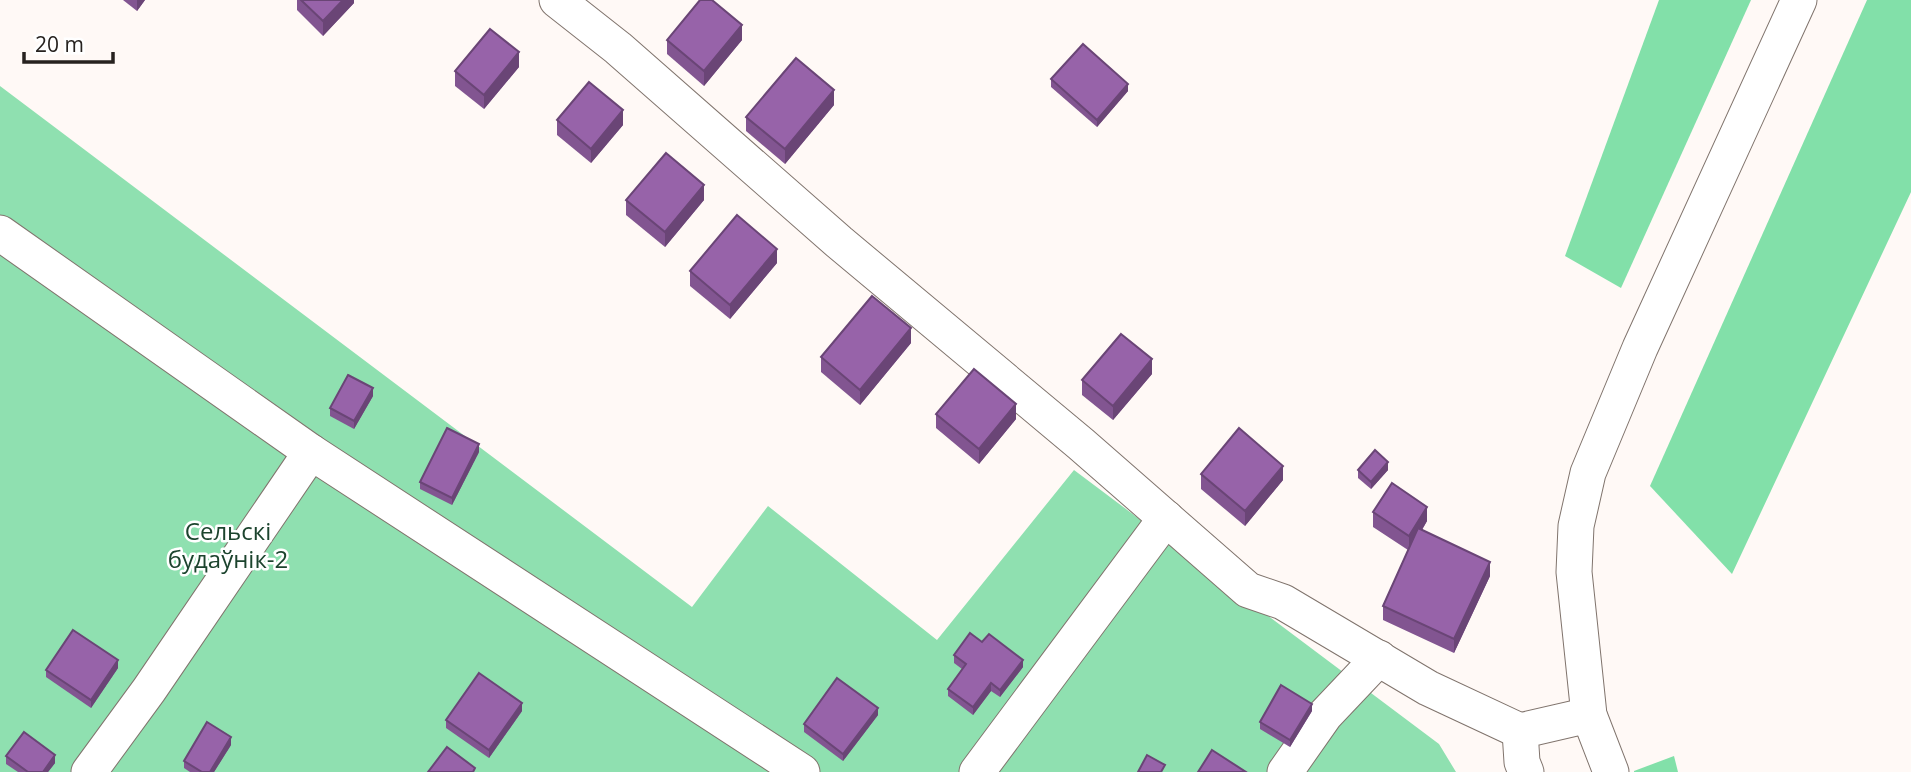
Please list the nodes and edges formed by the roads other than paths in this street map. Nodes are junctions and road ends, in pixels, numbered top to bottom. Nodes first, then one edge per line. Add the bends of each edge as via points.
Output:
1 (557, 0) edge
2 (1799, 0) edge
3 (0, 233) edge
4 (312, 452) junction
5 (1166, 518) junction
6 (1379, 658) junction
7 (1589, 715) junction
8 (1520, 731) junction
9 (89, 772) edge
10 (802, 772) edge
11 (977, 772) edge
12 (1285, 772) edge
13 (1526, 772) edge
14 (1611, 772) edge

1 - 5 street
2 - 7 street via 1588,473 1576,526 1574,572
3 - 4 street
4 - 9 street
4 - 10 street
5 - 6 street via 1248,590 1283,602
5 - 11 street
6 - 8 street via 1428,688
6 - 12 street via 1325,715
7 - 8 street
7 - 14 street
8 - 13 street

